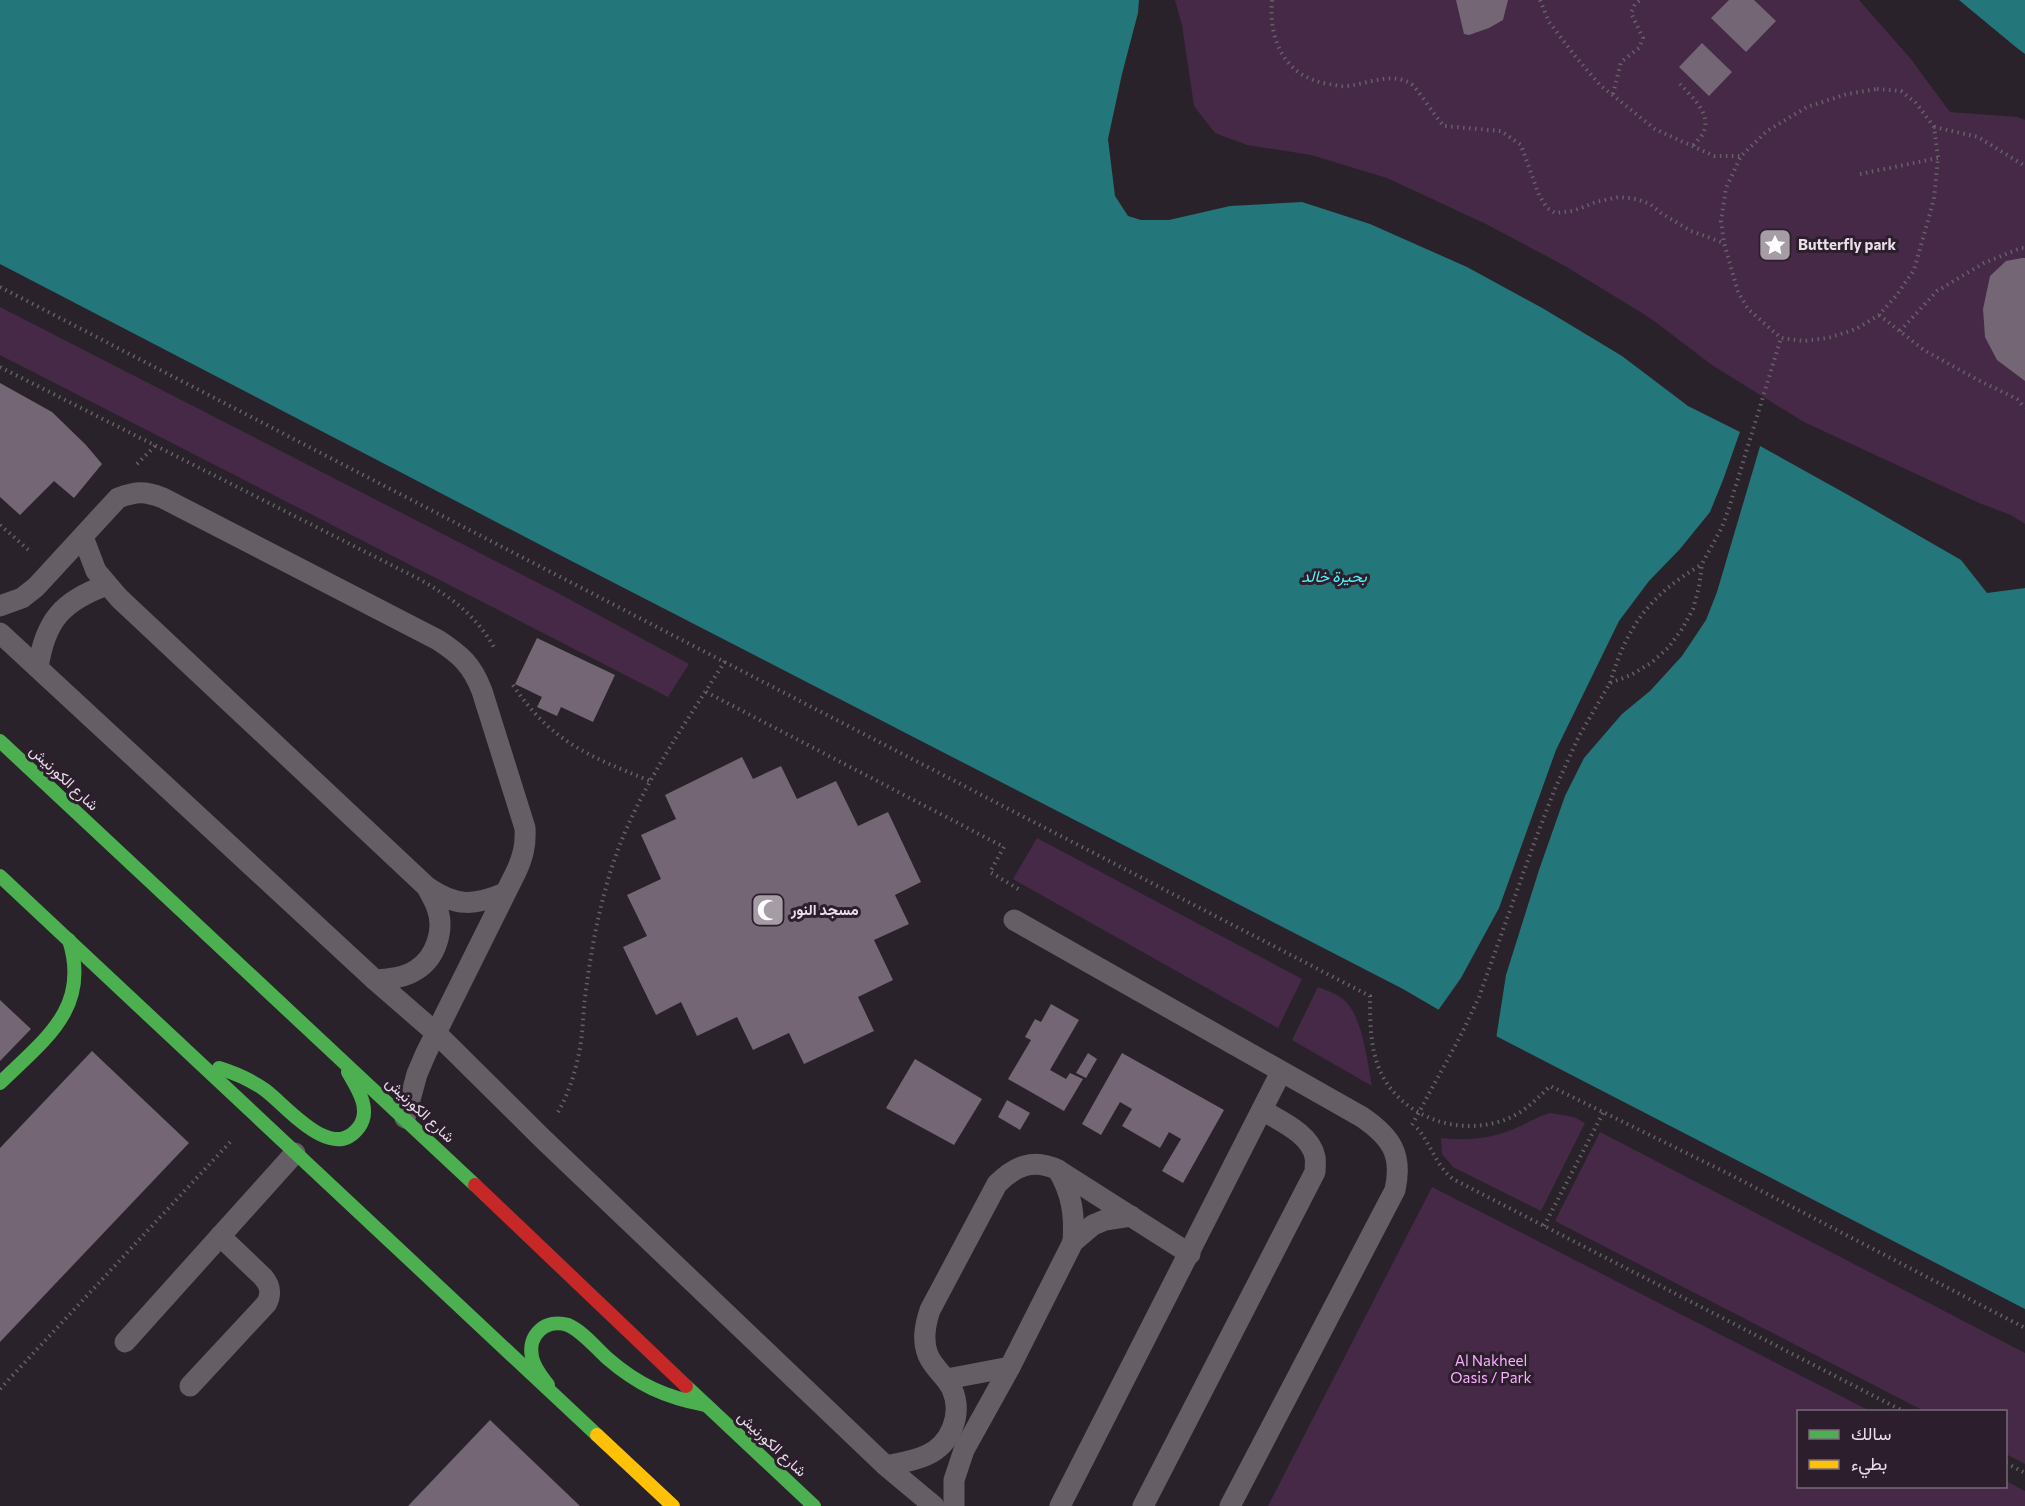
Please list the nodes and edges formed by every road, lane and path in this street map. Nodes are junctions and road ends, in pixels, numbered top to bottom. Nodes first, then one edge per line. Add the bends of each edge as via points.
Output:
1 (1272, 0) edge
2 (1540, 0) edge
3 (1640, 0) edge
4 (1680, 84) dead end
5 (1613, 94) junction
6 (1934, 127) junction
7 (1692, 147) junction
8 (1741, 156) junction
9 (1938, 158) junction
10 (2025, 166) edge
11 (1860, 174) dead end
12 (1724, 243) junction
13 (2025, 248) edge
14 (0, 287) edge
15 (1879, 315) junction
16 (1900, 331) junction
17 (1781, 338) junction
18 (2025, 408) edge
19 (83, 537) junction
20 (1702, 564) junction
21 (107, 585) junction
22 (0, 606) edge
23 (0, 633) edge
24 (725, 661) junction
25 (38, 668) junction
26 (1610, 683) junction
27 (0, 741) edge
28 (0, 876) edge
29 (427, 887) junction
30 (506, 894) junction
31 (1014, 920) dead end
32 (69, 940) junction
33 (375, 980) junction
34 (436, 1033) junction
35 (342, 1061) junction
36 (200, 1062) junction
37 (1281, 1072) junction
38 (0, 1083) edge
39 (1262, 1110) junction
40 (1418, 1113) junction
41 (1603, 1113) junction
42 (256, 1115) junction
43 (405, 1118) junction
44 (543, 1139) junction
45 (295, 1153) junction
46 (1396, 1156) junction
47 (1058, 1170) junction
48 (1131, 1216) junction
49 (1544, 1226) dead end
50 (220, 1236) junction
51 (1073, 1242) junction
52 (1190, 1254) junction
53 (2025, 1328) edge
54 (125, 1342) dead end
55 (1010, 1367) junction
56 (947, 1379) junction
57 (190, 1386) dead end
58 (0, 1389) edge
59 (563, 1405) junction
60 (705, 1405) junction
61 (953, 1427) junction
62 (972, 1437) junction
63 (2007, 1464) edge
64 (886, 1466) junction
65 (2025, 1473) edge
66 (673, 1506) edge
67 (814, 1506) edge
68 (934, 1506) edge
69 (954, 1506) edge
70 (1060, 1506) edge
71 (1143, 1506) edge
72 (1230, 1506) edge

1 - 12 path via 1273,31 1282,56 1296,72 1318,82 1347,86 1397,79 1412,84 1444,126 1501,131 1521,145 1539,195 1555,213 1619,197 1636,199 1691,231
2 - 5 path via 1549,22 1575,56
3 - 5 path via 1631,13 1643,38 1639,48 1621,62
4 - 7 path via 1700,106 1704,121 1704,131
5 - 7 path via 1655,129
6 - 8 path via 1901,91 1877,88 1807,107 1767,131
6 - 9 path
6 - 10 path via 1978,137
7 - 8 path via 1714,156
8 - 12 path via 1726,188 1721,221
9 - 11 path
9 - 15 path via 1934,199 1914,270
12 - 17 path via 1738,292 1749,309
13 - 16 path via 1984,263 1937,291
14 - 24 path
15 - 16 path
15 - 17 path via 1856,330 1828,338
16 - 18 path via 1924,350 2017,399
17 - 20 path via 1730,508
19 - 21 lane via 96,571
19 - 22 lane via 36,587 22,598
19 - 30 lane via 118,498 132,492 148,493 438,640 462,657 482,691 525,828 523,858
20 - 26 path via 1680,577 1642,614 1617,658
20 - 26 path via 1693,609 1668,648 1651,663
21 - 25 lane via 65,606 50,624 41,645
21 - 29 lane
23 - 25 lane
24 - 40 path via 1370,996 1374,1055 1380,1072 1402,1102
24 - 44 path via 650,781 621,842 594,946 580,1048 567,1096
25 - 33 lane
26 - 40 path via 1579,736 1554,791 1482,989
27 - 35 main road, شارع الكورنيش
28 - 32 main road
29 - 30 lane via 456,902 473,903
29 - 33 lane via 438,910 440,932 433,953 417,970
30 - 34 lane
31 - 37 lane
32 - 36 main road
32 - 38 main road via 76,963 75,987 67,1009
33 - 34 lane
34 - 43 lane via 417,1074
34 - 44 lane
35 - 36 main road via 364,1103 364,1117 348,1137 335,1140 312,1130 266,1090
35 - 43 main road, شارع الكورنيش
36 - 42 main road
37 - 39 lane
37 - 46 lane via 1377,1127
39 - 52 lane
39 - 71 lane via 1308,1141 1315,1156 1315,1172
40 - 41 path via 1455,1126 1498,1122 1517,1114 1550,1086
40 - 46 path
41 - 49 path
41 - 53 path
42 - 45 main road
42 - 58 path
43 - 60 main road, شارع الكورنيش
44 - 64 lane
45 - 50 lane
45 - 59 main road
46 - 72 lane via 1399,1173 1395,1190
47 - 48 lane
47 - 51 lane via 1071,1197
47 - 56 lane via 1046,1164 1032,1164 1006,1174 930,1310 924,1341 928,1355
48 - 51 lane via 1093,1225
48 - 52 lane
50 - 54 lane
50 - 57 lane via 263,1277 271,1292 267,1303
51 - 55 lane
52 - 70 lane
55 - 56 lane
55 - 62 lane
56 - 61 lane via 956,1406
59 - 60 main road via 541,1376 531,1351 537,1331 556,1322 575,1329 642,1386 683,1402
59 - 66 main road
60 - 67 main road, شارع الكورنيش
61 - 62 lane
61 - 64 lane via 939,1448 928,1455
62 - 69 lane via 954,1480
63 - 65 path
64 - 68 lane

